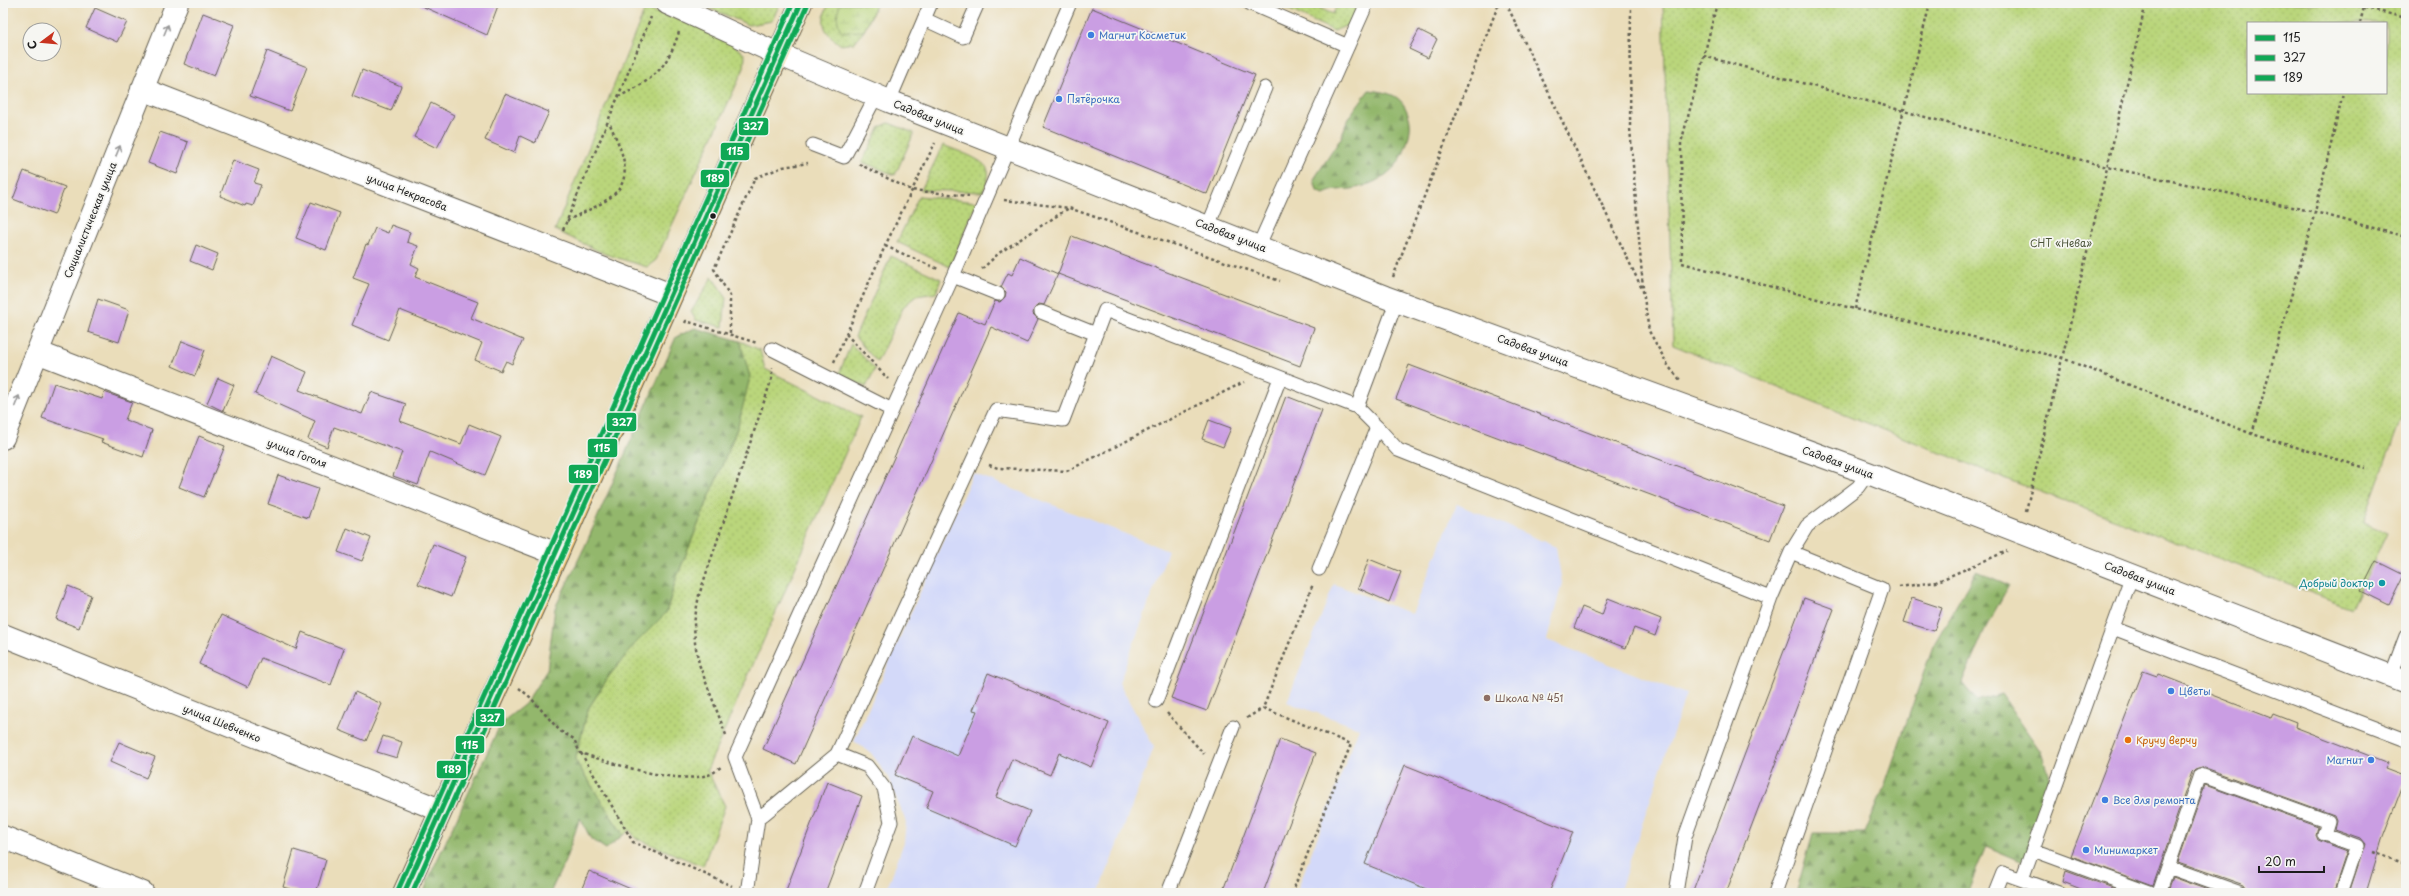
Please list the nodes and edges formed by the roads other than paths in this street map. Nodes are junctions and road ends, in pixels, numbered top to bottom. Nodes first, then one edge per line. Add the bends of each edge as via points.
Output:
1 (177, 3) edge
2 (802, 3) edge
3 (931, 3) edge
4 (978, 3) edge
5 (1070, 3) edge
6 (1249, 3) edge
7 (1367, 3) edge
8 (674, 7) edge
9 (924, 19) junction
10 (1348, 46) junction
11 (778, 54) junction
12 (1265, 88) dead end
13 (142, 89) junction
14 (882, 98) junction
15 (813, 145) dead end
16 (1008, 149) junction
17 (1208, 226) junction
18 (1259, 246) junction
19 (953, 276) junction
20 (998, 294) dead end
21 (671, 295) junction
22 (1391, 299) junction
23 (1041, 312) dead end
24 (1096, 334) junction
25 (772, 349) road end
26 (37, 352) junction
27 (1280, 378) junction
28 (1357, 407) junction
29 (892, 410) junction
30 (1377, 427) junction
31 (3, 438) edge
32 (1868, 473) junction
33 (1791, 552) junction
34 (557, 554) junction
35 (1319, 569) road end
36 (2132, 575) junction
37 (1771, 598) junction
38 (2112, 628) junction
39 (3, 635) edge
40 (2406, 636) edge
41 (2399, 679) edge
42 (1156, 701) road end
43 (1233, 727) dead end
44 (2406, 740) edge
45 (837, 754) junction
46 (440, 810) junction
47 (758, 819) junction
48 (3, 837) edge
49 (2033, 850) junction
50 (2168, 867) junction
51 (2022, 879) junction
52 (743, 891) edge
53 (143, 893) edge
54 (404, 893) edge
55 (865, 893) edge
56 (1168, 893) edge
57 (1676, 893) edge
58 (1775, 893) edge
59 (1995, 893) edge
60 (2059, 893) edge
61 (2150, 893) edge
62 (2159, 893) edge
63 (2241, 893) edge
64 (2341, 893) edge

13 -> 1 street, Социалистическая улица
2 - 11 main road
3 - 9 lane
4 - 9 lane via 963,37
5 - 16 lane
6 - 10 lane
7 - 10 lane
8 - 11 street, Садовая улица
9 - 14 lane
10 - 18 lane
11 - 14 street, Садовая улица
11 - 21 main road
12 - 17 lane
13 - 21 street, улица Некрасова
26 -> 13 street, Социалистическая улица
14 - 15 lane via 844,157
14 - 16 street, Садовая улица
16 - 17 street, Садовая улица
16 - 19 lane
17 - 18 street, Садовая улица
18 - 22 street, Садовая улица
19 - 20 lane
19 - 29 lane
21 - 34 main road
22 - 28 lane
22 - 32 street, Садовая улица
23 - 24 lane
24 - 27 lane via 1105,310
24 - 45 lane via 1063,420 996,410
25 - 29 lane
31 -> 26 street, Социалистическая улица
26 - 34 street, улица Гоголя
27 - 28 lane
27 - 42 lane
28 - 30 lane
29 - 47 lane via 735,757
30 - 35 lane
30 - 37 lane via 1398,450
32 - 33 lane via 1858,487 1807,526
32 - 36 street, Садовая улица
33 - 37 lane
33 - 58 lane via 1882,589
34 - 46 main road
36 - 38 lane
36 - 41 street, Садовая улица
37 - 57 lane via 1685,837
38 - 44 lane
38 - 49 lane
39 - 46 street, улица Шевченко
40 - 41 lane
43 - 56 lane
45 - 47 lane
45 - 55 lane via 867,766 884,788 891,822
46 - 54 main road
47 - 52 lane
48 - 53 street
49 - 51 lane
49 - 61 lane
50 - 62 lane
50 - 63 lane
50 - 64 lane via 2200,775 2328,821 2324,834 2357,846
51 - 59 lane via 2003,873
51 - 60 lane

